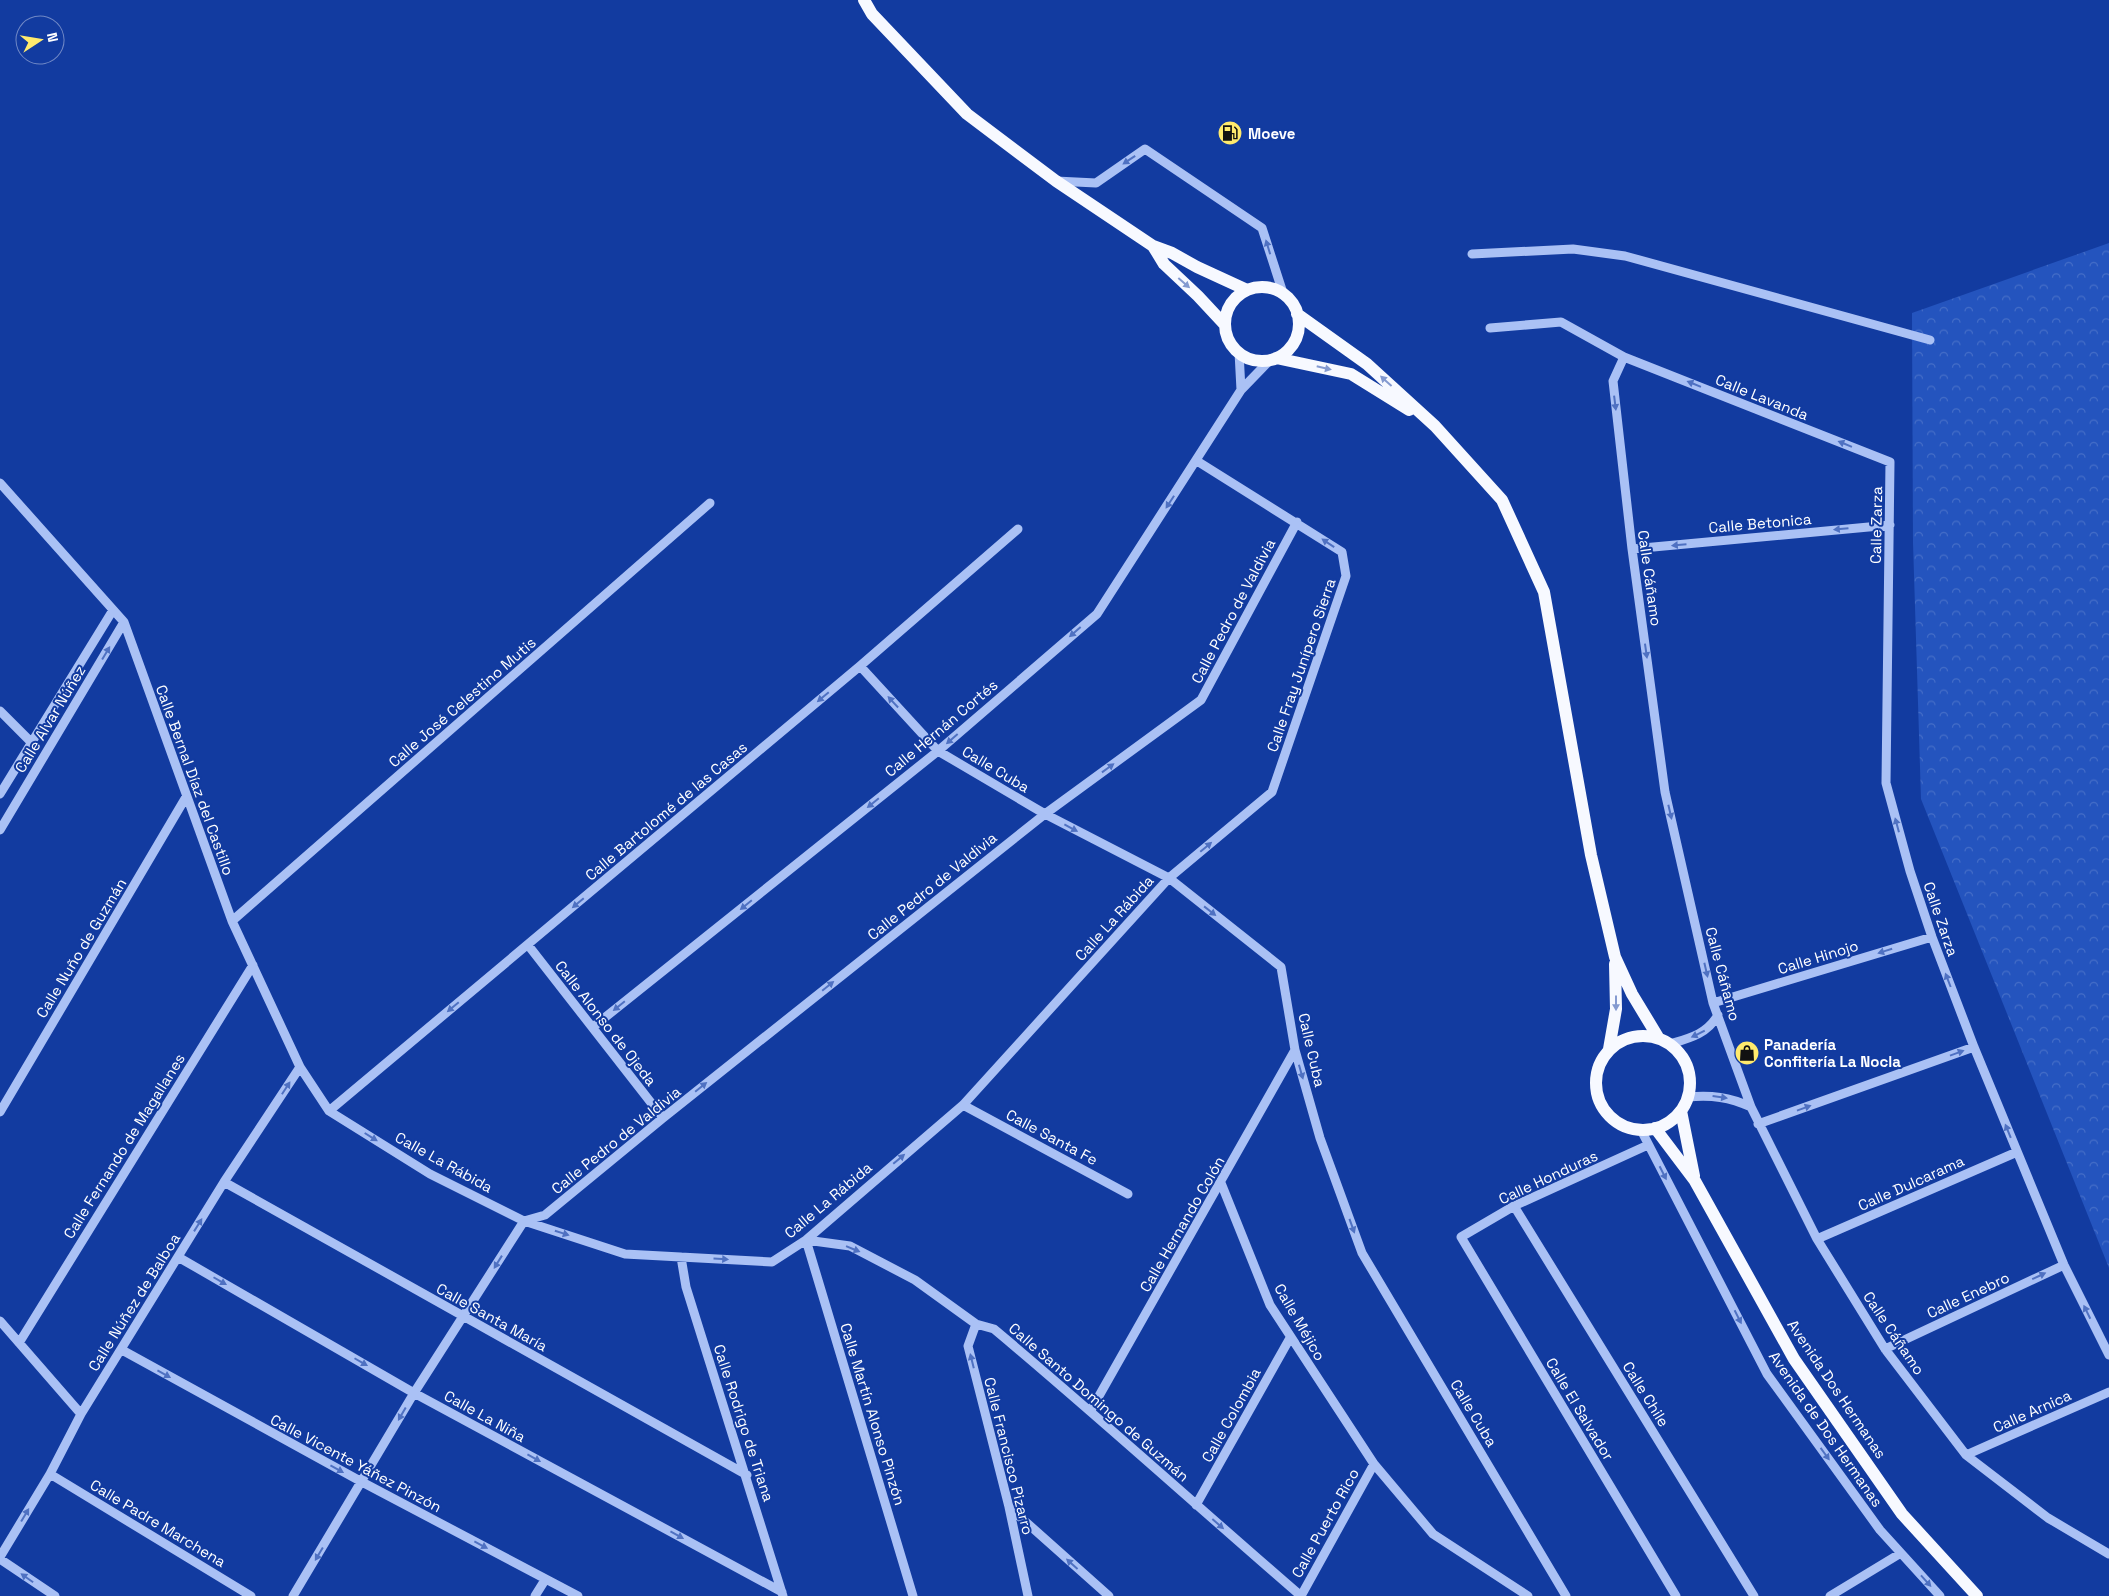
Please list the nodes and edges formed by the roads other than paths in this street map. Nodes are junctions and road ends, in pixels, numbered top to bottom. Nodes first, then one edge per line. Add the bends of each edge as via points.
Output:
1 (864, 0) edge
2 (1056, 180) junction
3 (1153, 246) junction
4 (1472, 254) dead end
5 (1247, 290) junction
6 (1283, 293) junction
7 (1297, 314) junction
8 (1225, 325) junction
9 (1490, 328) dead end
10 (1930, 340) dead end
11 (1239, 352) junction
12 (1624, 357) junction
13 (1273, 358) junction
14 (1241, 390) junction
15 (1435, 426) junction
16 (1197, 461) junction
17 (1890, 462) joint
18 (0, 483) edge
19 (710, 503) dead end
20 (1297, 522) junction
21 (1890, 525) junction
22 (1018, 529) dead end
23 (1632, 549) junction
24 (113, 610) junction
25 (124, 622) junction
26 (860, 666) junction
27 (0, 711) edge
28 (32, 743) junction
29 (938, 751) junction
30 (0, 794) edge
31 (186, 797) junction
32 (1045, 814) junction
33 (0, 830) edge
34 (1169, 878) junction
35 (232, 921) junction
36 (1932, 937) junction
37 (528, 945) junction
38 (1615, 957) junction
39 (252, 964) junction
40 (1713, 1003) junction
41 (1718, 1015) junction
42 (593, 1027) junction
43 (1658, 1037) junction
44 (1670, 1044) junction
45 (1974, 1046) junction
46 (1609, 1049) junction
47 (1295, 1050) junction
48 (300, 1067) junction
49 (1688, 1097) junction
50 (963, 1105) junction
51 (1751, 1107) junction
52 (329, 1111) junction
53 (0, 1112) edge
54 (1680, 1112) junction
55 (663, 1118) junction
56 (1758, 1124) junction
57 (1655, 1128) junction
58 (1641, 1130) junction
59 (1648, 1145) junction
60 (2017, 1152) junction
61 (1695, 1181) junction
62 (224, 1182) junction
63 (1222, 1183) junction
64 (1128, 1194) dead end
65 (1514, 1206) junction
66 (524, 1221) junction
67 (1461, 1237) joint
68 (1817, 1239) junction
69 (806, 1240) junction
70 (178, 1257) junction
71 (681, 1257) junction
72 (2064, 1265) junction
73 (463, 1318) junction
74 (0, 1321) edge
75 (976, 1324) junction
76 (1290, 1338) junction
77 (19, 1343) junction
78 (1885, 1349) junction
79 (122, 1350) junction
80 (2109, 1355) edge
81 (2109, 1392) edge
82 (414, 1393) junction
83 (1091, 1410) junction
84 (81, 1414) junction
85 (1966, 1455) junction
86 (1374, 1464) junction
87 (50, 1474) junction
88 (747, 1475) junction
89 (362, 1482) junction
90 (1196, 1505) junction
91 (1009, 1507) junction
92 (1900, 1553) junction
93 (2109, 1554) edge
94 (0, 1558) edge
95 (545, 1580) junction
96 (782, 1594) edge
97 (55, 1596) edge
98 (251, 1596) edge
99 (293, 1596) edge
100 (535, 1596) edge
101 (578, 1596) edge
102 (913, 1596) edge
103 (1028, 1596) edge
104 (1109, 1596) edge
105 (1301, 1596) edge
106 (1528, 1596) edge
107 (1566, 1596) edge
108 (1676, 1596) edge
109 (1754, 1596) edge
110 (1830, 1596) edge
111 (1940, 1596) edge
112 (1977, 1596) edge

1 - 2 main road via 872,14 967,114
2 - 3 main road
6 -> 2 street via 1262,228 1145,149 1096,183
3 - 5 main road
3 -> 8 main road via 1164,264
4 - 10 street via 1573,248 1625,256
5 - 6 main road via 1271,288
5 - 8 main road via 1233,300 1225,316
6 - 7 main road
7 - 13 main road via 1295,340
15 -> 7 main road via 1368,364
8 - 11 main road via 1229,340
9 - 12 street, Calle Lavanda via 1561,322
11 - 13 main road via 1254,360
11 - 14 street
17 -> 12 street, Calle Lavanda
12 -> 23 street, Calle Cáñamo via 1613,381
13 - 14 street, Calle Hernán Cortés
13 -> 15 main road via 1350,374
14 - 16 street, Calle Hernán Cortés
15 - 38 main road via 1502,500 1544,592 1591,855
16 - 20 street, Calle Fray Junípero Sierra
16 -> 29 street, Calle Hernán Cortés via 1096,614
17 - 21 street, Calle Zarza
18 - 24 street, Calle Bernal Díaz del Castillo
19 - 35 street, Calle José Celestino Mutis
32 -> 20 street, Calle Pedro de Valdivia via 1200,700
34 -> 20 street, Calle Fray Junípero Sierra via 1272,792 1346,576 1342,552
21 -> 23 street, Calle Betonica
36 -> 21 street, Calle Zarza via 1886,783
22 - 26 street, Calle Bartolomé de las Casas
23 -> 40 street, Calle Cáñamo via 1665,792
24 - 25 street, Calle Bernal Díaz del Castillo
24 - 28 street, Calle Alvar Núñez
25 - 31 street, Calle Bernal Díaz del Castillo
33 -> 25 street, Calle Alvar Núñez
29 -> 26 street, Calle Cuba
26 -> 37 street, Calle Bartolomé de las Casas
27 - 28 street
28 - 30 street, Calle Alvar Núñez
29 - 32 street, Calle Cuba
29 -> 42 street, Calle Hernán Cortés
31 - 35 street, Calle Bernal Díaz del Castillo
31 - 53 street, Calle Nuño de Guzmán
32 -> 34 street, Calle Cuba
55 -> 32 street, Calle Pedro de Valdivia
34 -> 47 street, Calle Cuba via 1281,967
34 - 50 street, Calle La Rábida
35 - 39 street, Calle Bernal Díaz del Castillo
36 -> 40 street, Calle Hinojo
45 -> 36 street, Calle Zarza
37 - 42 street, Calle Alonso de Ojeda
37 -> 52 street, Calle Bartolomé de las Casas
38 - 43 main road via 1632,994
38 -> 46 main road via 1616,1010
39 - 48 street, Calle Bernal Díaz del Castillo
39 - 77 street, Calle Fernando de Magallanes
40 - 41 street, Calle Cáñamo
41 -> 44 street via 1710,1028 1692,1038
41 - 51 street, Calle Cáñamo
42 - 55 street, Calle Alonso de Ojeda
43 - 44 main road
43 - 46 main road via 1640,1035
44 - 49 main road via 1684,1058 1688,1068
56 -> 45 street
60 -> 45 street, Calle Zarza
46 - 58 main road via 1597,1075 1601,1104 1622,1124
47 - 63 street, Calle Hernando Colón
47 -> 107 street, Calle Cuba via 1320,1138 1362,1253
48 - 52 street, Calle Bernal Díaz del Castillo
62 -> 48 street, Calle Núñez de Balboa
49 -> 51 street via 1731,1098
49 - 54 main road
50 - 64 street, Calle Santa Fe
69 -> 50 street, Calle La Rábida
51 - 56 street, Calle Cáñamo
52 -> 66 street, Calle La Rábida via 430,1174
54 - 57 main road via 1667,1124
54 - 61 main road, Avenida Dos Hermanas
55 - 66 street, Calle Pedro de Valdivia via 546,1215
56 - 68 street, Calle Cáñamo
57 - 58 main road
57 - 61 main road, Avenida Dos Hermanas
58 - 59 street, Avenida de Dos Hermanas
59 - 65 street, Calle Honduras
59 -> 92 street, Avenida de Dos Hermanas via 1767,1374
60 - 68 street, Calle Dulcarama
60 - 72 street, Calle Zarza
61 - 112 main road, Avenida Dos Hermanas via 1794,1359 1902,1514
70 -> 62 street, Calle Núñez de Balboa
62 - 73 street, Calle Santa María
63 - 76 street, Calle Méjico via 1270,1305
63 - 83 street, Calle Hernando Colón
65 - 67 street, Calle Honduras
65 - 109 street, Calle Chile
66 -> 71 street, Calle La Rábida via 625,1254
66 -> 73 street
67 - 108 street, Calle El Salvador
68 - 78 street, Calle Cáñamo
71 -> 69 street, Calle La Rábida via 772,1262
69 -> 75 street, Calle Santo Domingo de Guzmán via 850,1246 915,1280
69 - 102 street, Calle Martín Alonso Pinzón
70 - 79 street, Calle Núñez de Balboa
70 -> 82 street, Calle La Niña
71 - 88 street, Calle Rodrigo de Triana via 686,1287
78 -> 72 street, Calle Enebro
80 -> 72 street, Calle Zarza
73 - 82 street
73 - 88 street, Calle Santa María
74 - 77 street
75 - 83 street, Calle Santo Domingo de Guzmán via 994,1329
91 -> 75 street, Calle Francisco Pizarro via 968,1346
76 - 86 street, Calle Méjico
76 - 90 street, Calle Colombia
77 - 84 street
78 - 85 street, Calle Cáñamo
79 - 84 street, Calle Núñez de Balboa
79 -> 89 street, Calle Vicente Yáñez Pinzón
81 - 85 street, Calle Arnica
82 -> 89 street
82 -> 96 street, Calle La Niña
83 - 90 street, Calle Santo Domingo de Guzmán
84 - 87 street, Calle Núñez de Balboa
85 - 93 street, Calle Cáñamo via 2048,1518
86 - 105 street, Calle Puerto Rico
86 - 106 street, Calle Méjico via 1433,1534
94 -> 87 street, Calle Núñez de Balboa
87 - 98 street, Calle Padre Marchena
88 - 96 street, Calle Rodrigo de Triana
89 -> 95 street, Calle Vicente Yáñez Pinzón
89 -> 99 street
90 -> 105 street, Calle Santo Domingo de Guzmán
91 - 103 street, Calle Francisco Pizarro
104 -> 91 street
92 - 110 street
92 -> 111 street, Avenida de Dos Hermanas
97 -> 94 street
95 - 100 street
95 - 101 street, Calle Vicente Yáñez Pinzón

